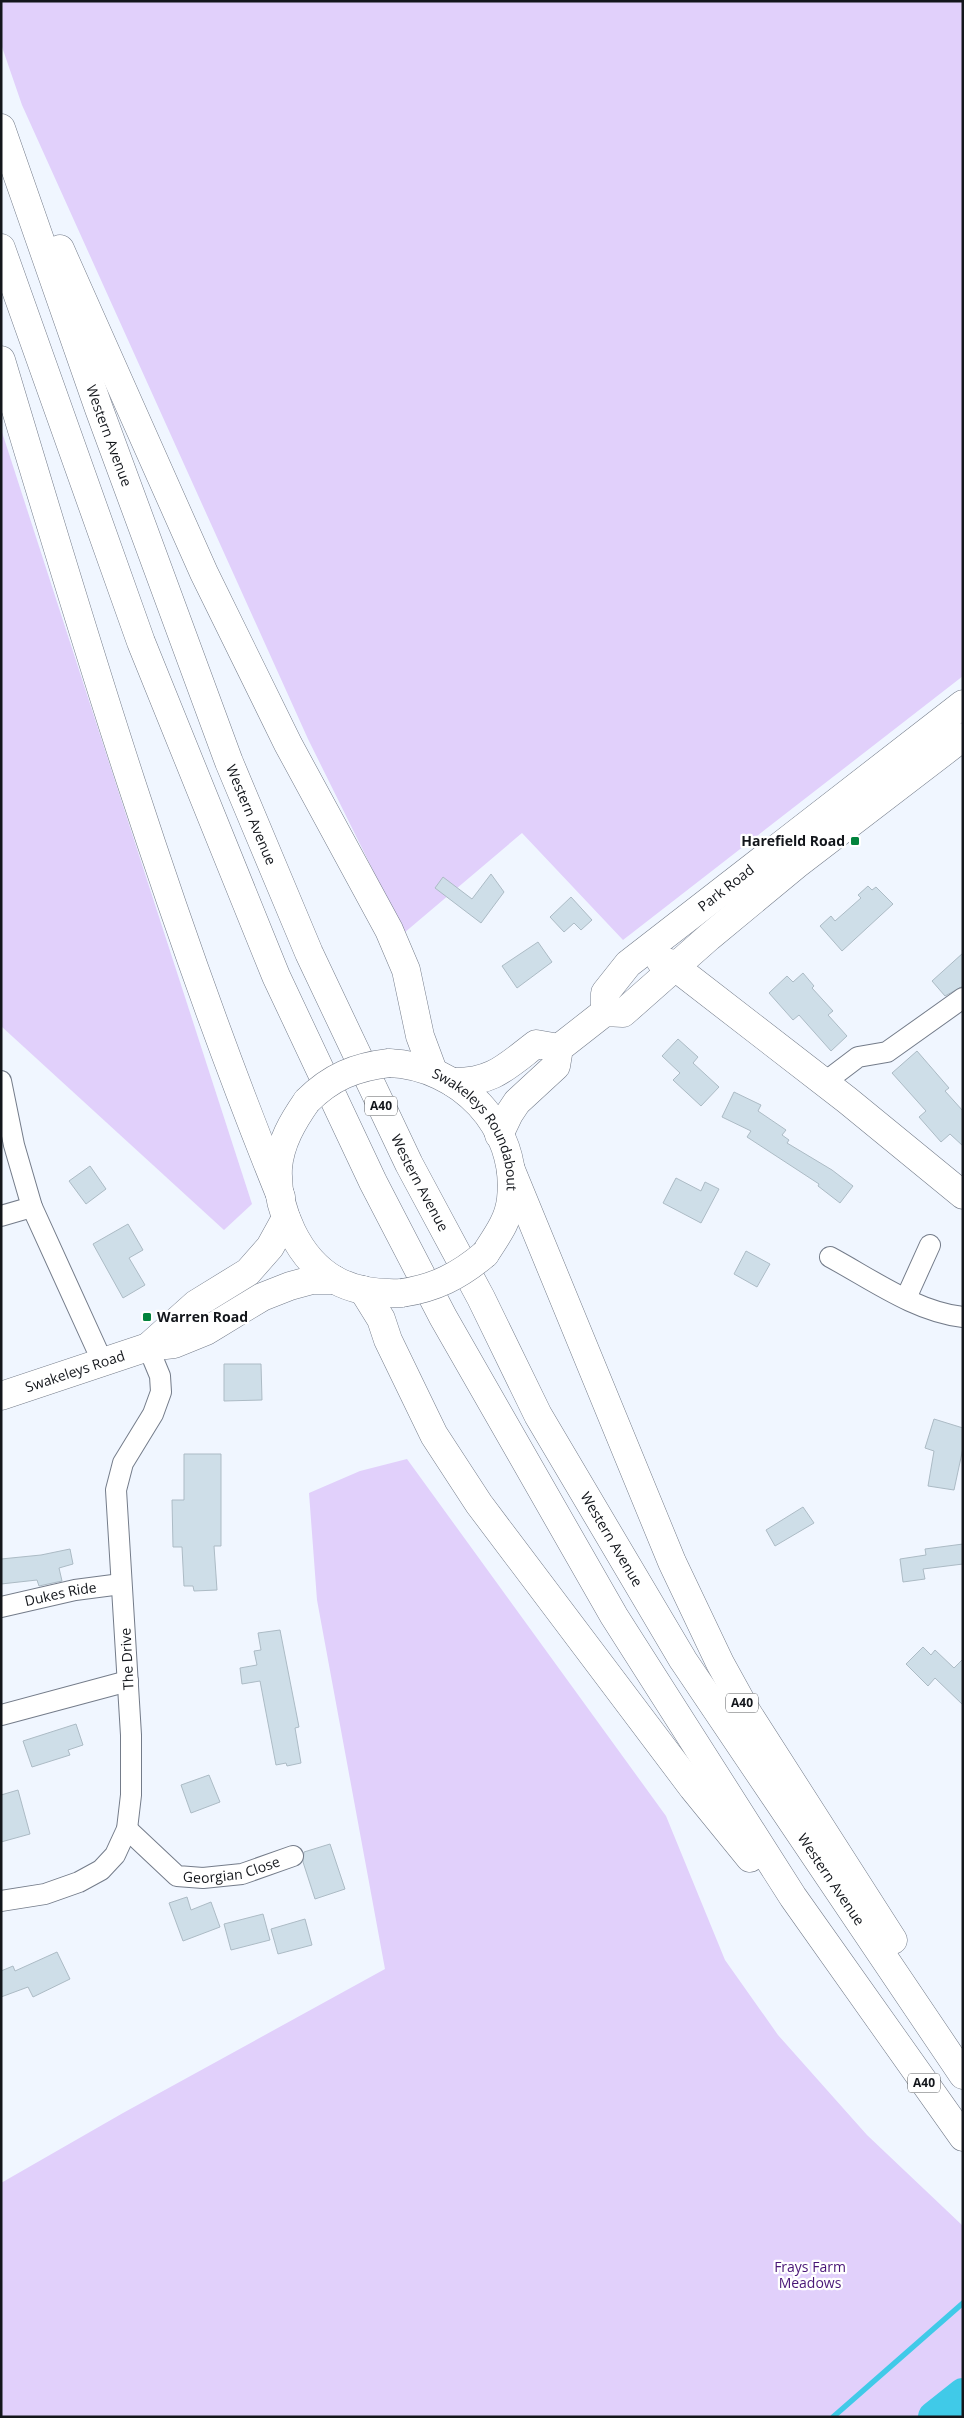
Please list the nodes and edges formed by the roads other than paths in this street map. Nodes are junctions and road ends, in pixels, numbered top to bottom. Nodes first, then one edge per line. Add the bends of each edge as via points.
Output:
1 (1, 112) edge
2 (1, 128) edge
3 (1, 248) edge
4 (1, 360) edge
5 (963, 704) edge
6 (963, 737) edge
7 (676, 967) junction
8 (963, 998) edge
9 (608, 1000) junction
10 (559, 1048) junction
11 (442, 1076) junction
12 (1, 1081) edge
13 (825, 1082) junction
14 (500, 1135) junction
15 (511, 1170) junction
16 (963, 1195) edge
17 (32, 1207) junction
18 (283, 1208) junction
19 (1, 1216) edge
20 (930, 1245) dead end
21 (830, 1257) dead end
22 (335, 1280) junction
23 (363, 1290) junction
24 (906, 1298) junction
25 (963, 1317) edge
26 (148, 1347) junction
27 (103, 1363) junction
28 (1, 1396) edge
29 (121, 1584) junction
30 (1, 1607) edge
31 (128, 1681) junction
32 (1, 1715) edge
33 (127, 1829) junction
34 (293, 1856) dead end
35 (1, 1901) edge
36 (852, 1983) junction
37 (922, 2001) junction
38 (963, 2057) edge
39 (963, 2075) edge
40 (963, 2136) edge

1 - 11 main road via 204,573 297,761 389,930 406,970 420,1036
2 - 37 main road, Western Avenue / A40 via 96,400 229,762 310,953 409,1164 481,1298 538,1415 684,1660
3 - 36 main road, A40 via 141,642 276,976 373,1182 443,1317 614,1616 793,1897
4 - 18 main road via 69,586 155,851
5 - 9 main road, Park Road via 628,964
6 - 7 main road, Park Road via 796,865
7 - 9 main road, Park Road via 623,1013
7 - 13 main road
8 - 13 street via 887,1052 858,1057
9 - 10 main road, Park Road
10 - 11 main road via 536,1044 502,1071 486,1079 470,1082
10 - 14 main road via 556,1066 517,1102
11 - 14 main road, Swakeleys Roundabout via 471,1094
11 - 18 main road, Swakeleys Roundabout, bridge via 407,1064 389,1063 364,1066 322,1085 292,1124 282,1148 278,1168
12 - 17 street via 14,1145
13 - 16 main road
14 - 15 main road, Swakeleys Roundabout
15 - 23 main road, Swakeleys Roundabout, bridge via 511,1200 499,1234 485,1254 466,1270 423,1290 381,1294
15 - 37 main road, A40 via 672,1562 720,1663
17 - 19 street
17 - 27 street
18 - 22 main road, Swakeleys Roundabout via 306,1254
18 - 26 main road, Swakeleys Road via 270,1247 248,1272 196,1304
20 - 24 street
21 - 24 street
22 - 23 main road, Swakeleys Roundabout
22 - 26 main road, Swakeleys Road via 312,1280 290,1286 262,1297 206,1331 174,1344
23 - 36 main road via 381,1319 434,1435 478,1504 693,1788
24 - 25 street via 943,1315
26 - 27 main road, Swakeleys Road
26 - 29 street, The Drive via 160,1376 161,1392 153,1414 118,1474 116,1509
27 - 28 main road, Swakeleys Road
29 - 30 street, Dukes Ride via 75,1590
29 - 31 street, The Drive
31 - 32 street
31 - 33 street, The Drive via 132,1761
33 - 34 street, Georgian Close via 177,1876 204,1878 242,1874
33 - 35 street, The Drive via 115,1855 101,1870 45,1894
36 - 40 main road, A40
37 - 38 main road, A40
37 - 39 main road, Western Avenue / A40

